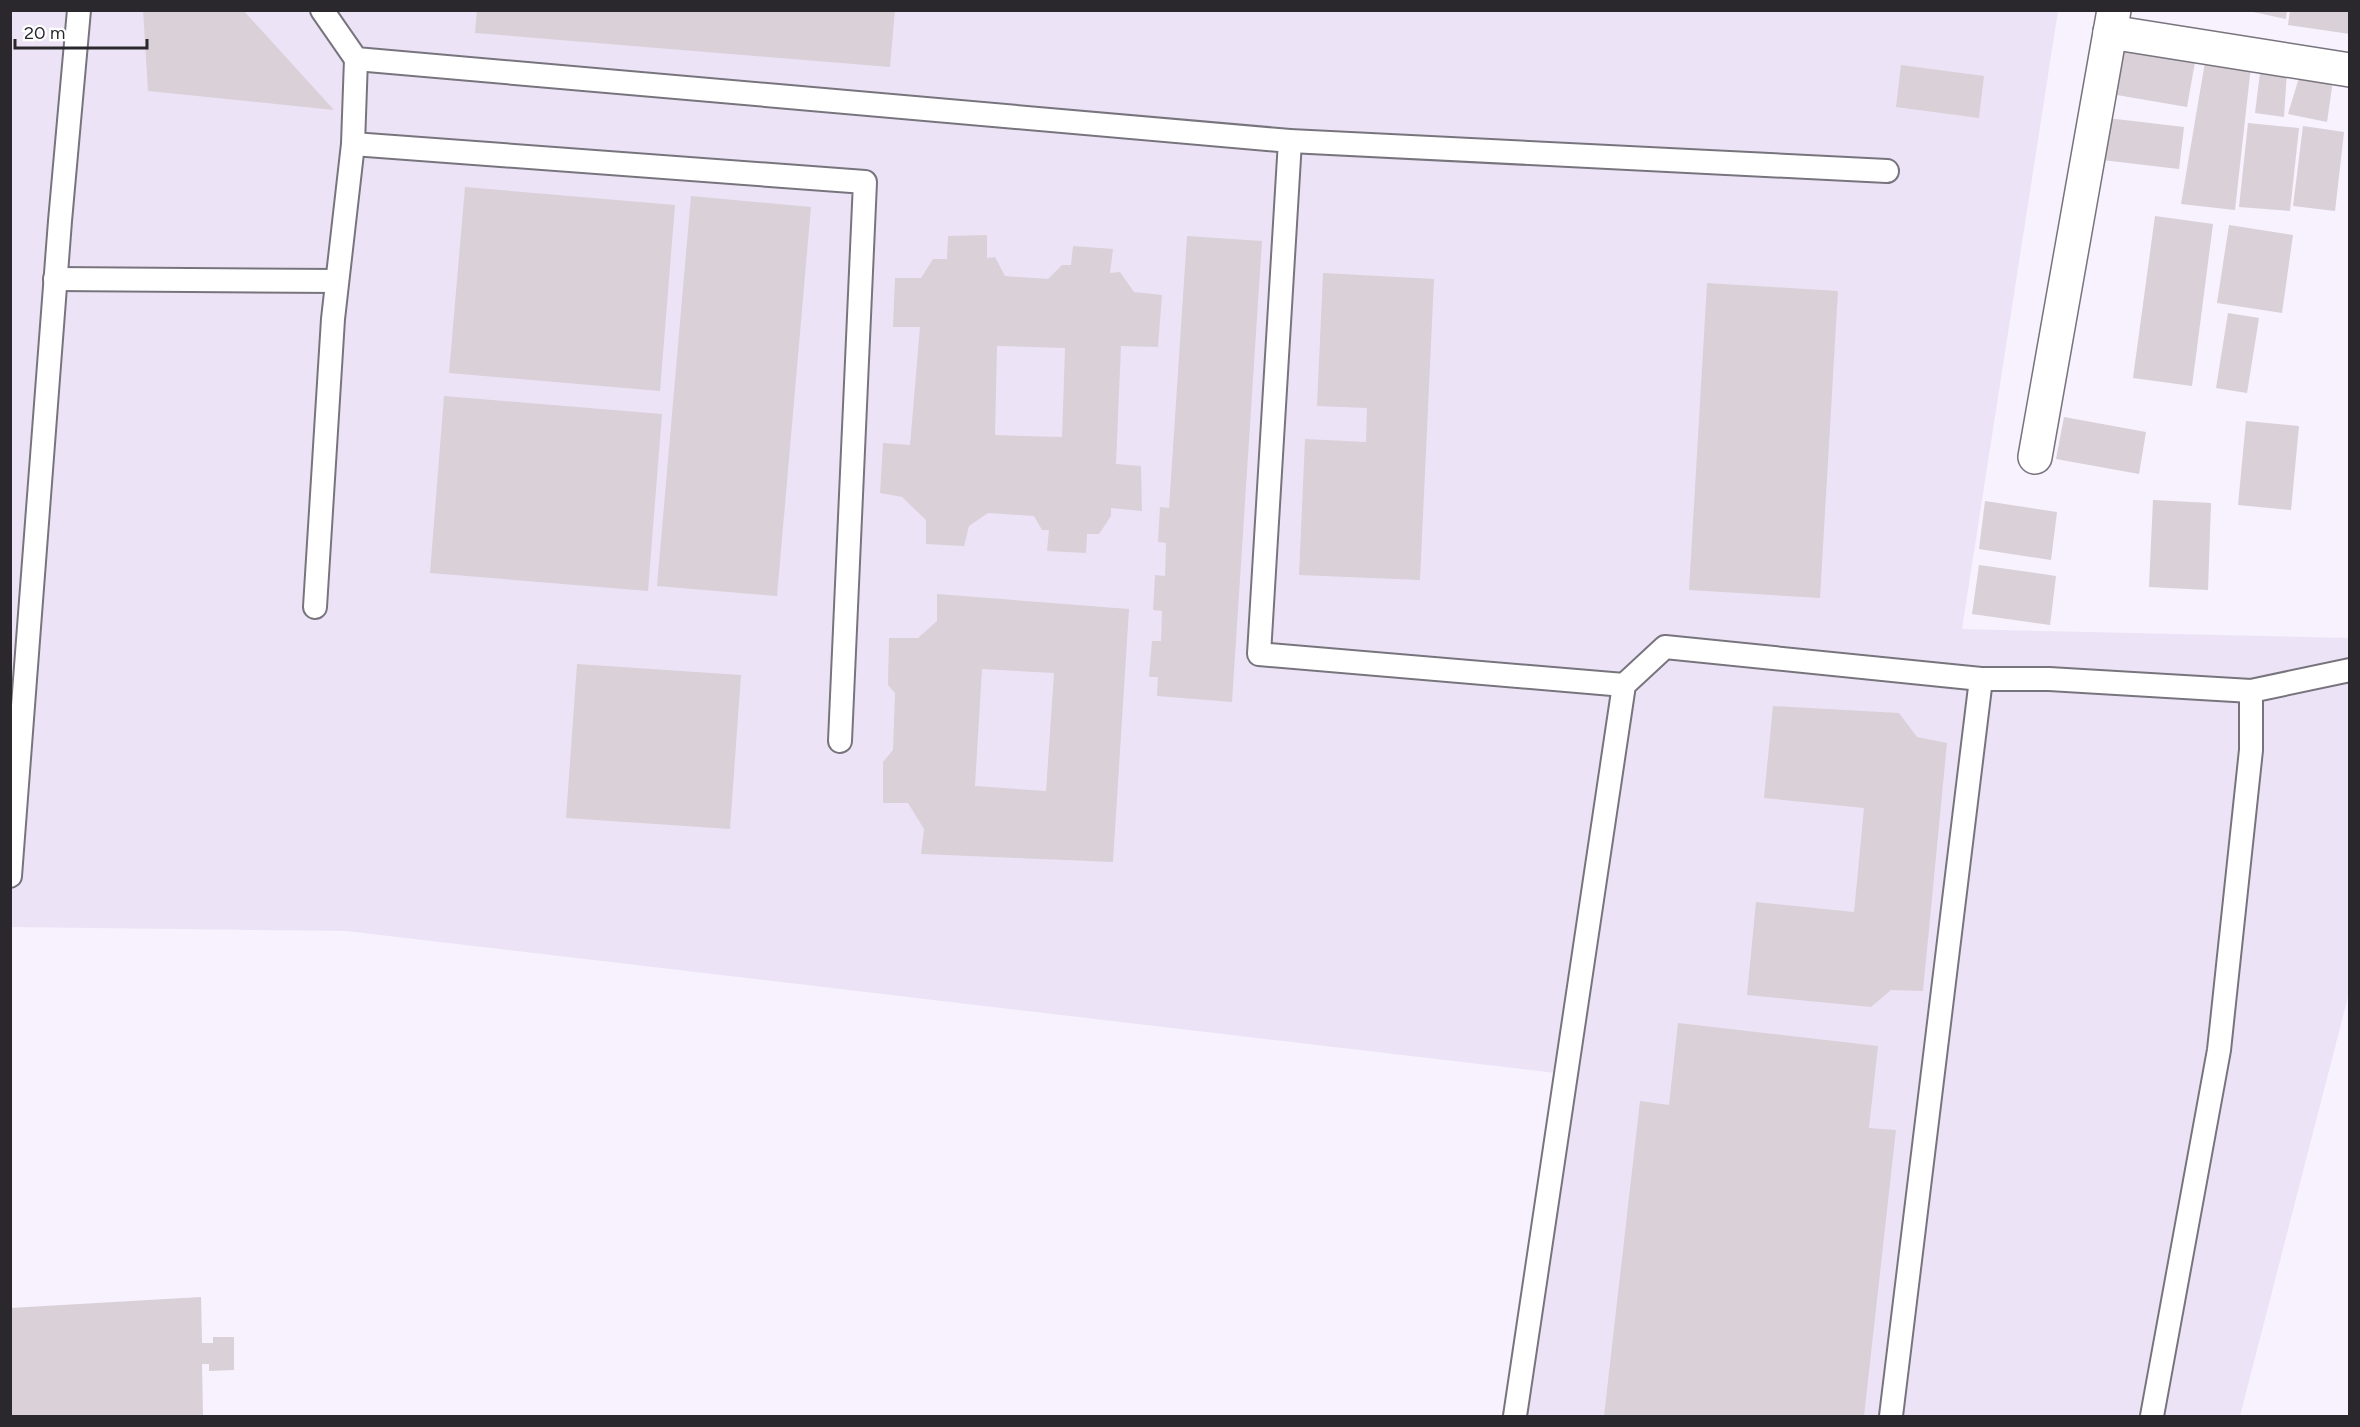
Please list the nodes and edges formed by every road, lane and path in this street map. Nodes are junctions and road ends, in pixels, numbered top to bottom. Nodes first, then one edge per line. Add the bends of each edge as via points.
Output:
1 (79, 10) edge
2 (322, 10) edge
3 (2112, 21) edge
4 (356, 59) junction
5 (2349, 70) edge
6 (1290, 141) junction
7 (353, 144) junction
8 (1887, 171) dead end
9 (55, 279) junction
10 (338, 281) junction
11 (2035, 457) dead end
12 (315, 606) dead end
13 (2349, 670) edge
14 (1981, 679) junction
15 (1624, 685) junction
16 (2251, 692) junction
17 (840, 741) dead end
18 (10, 876) edge
19 (1515, 1416) edge
20 (1891, 1416) edge
21 (2152, 1416) edge

1 - 9 lane
2 - 4 lane
3 - 5 street
3 - 11 street
4 - 6 lane
4 - 7 lane
6 - 8 lane
6 - 15 lane via 1259,654
7 - 10 lane
7 - 17 lane via 865,182
9 - 10 lane
9 - 18 lane
10 - 12 lane
13 - 16 lane
14 - 15 lane via 1665,647
14 - 16 lane via 2049,679
14 - 20 lane
15 - 19 lane
16 - 21 lane via 2251,750 2218,1050

